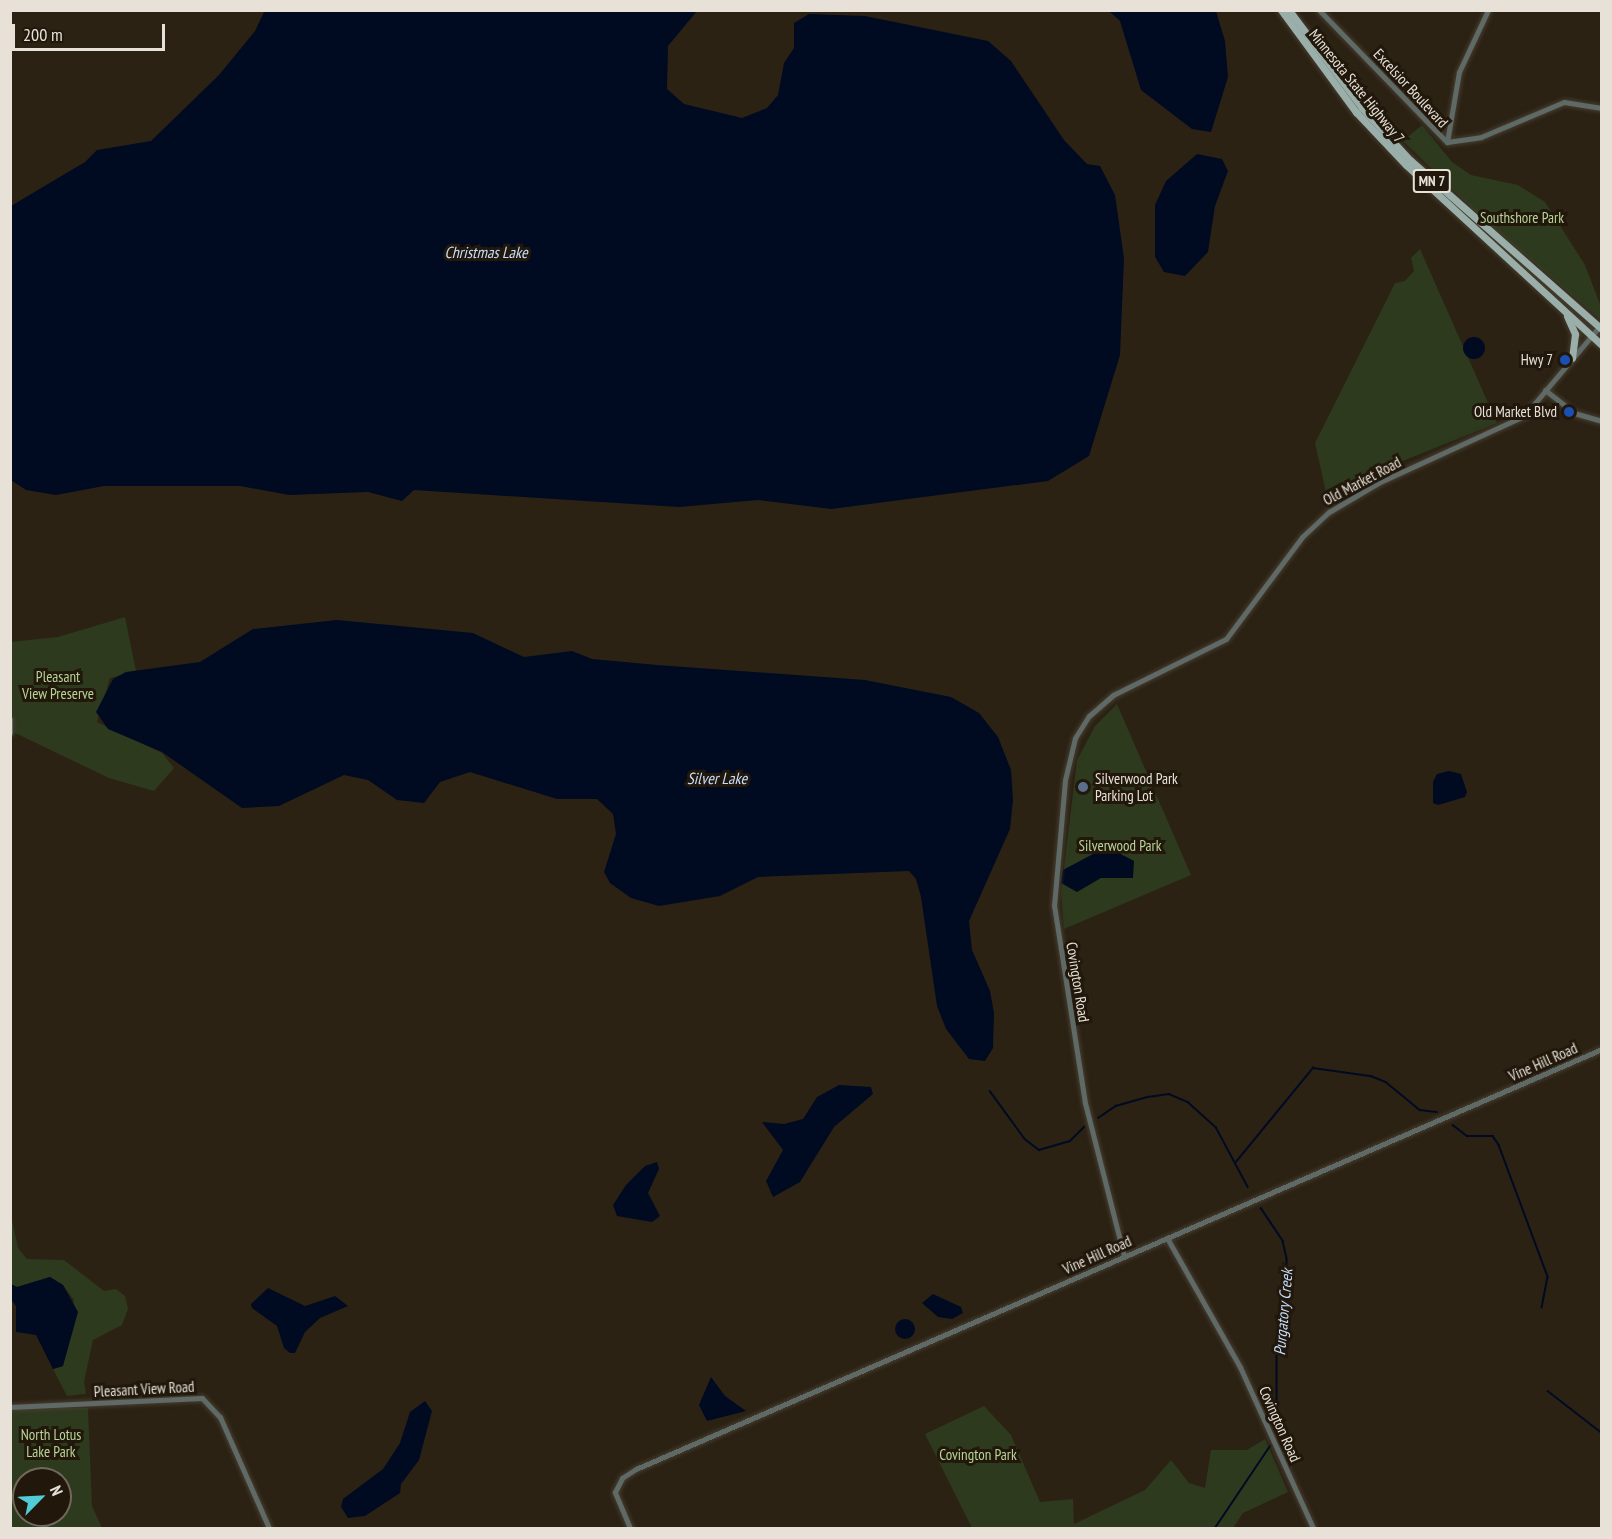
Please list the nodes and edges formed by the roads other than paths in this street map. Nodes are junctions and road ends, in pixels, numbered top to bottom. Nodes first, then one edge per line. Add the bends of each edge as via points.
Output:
1 (1281, 10) edge
2 (1289, 10) edge
3 (1319, 10) edge
4 (1488, 10) edge
5 (1602, 108) edge
6 (1447, 142) junction
7 (1562, 310) junction
8 (1600, 328) edge
9 (1590, 335) junction
10 (1602, 345) edge
11 (1572, 358) junction
12 (1545, 390) junction
13 (1602, 421) edge
14 (1092, 713) joint
15 (10, 719) edge
16 (10, 733) edge
17 (1602, 1049) edge
18 (1167, 1238) junction
19 (1124, 1256) junction
20 (10, 1407) edge
21 (269, 1528) edge
22 (630, 1528) edge
23 (1313, 1528) edge

1 - 7 main road, Minnesota State Highway 7 / MN 7 via 1356,111 1398,157
2 - 8 main road, Minnesota State Highway 7 / MN 7 via 1355,99 1410,160
3 - 6 street, Excelsior Boulevard
4 - 6 street via 1459,72
5 - 6 street, Excelsior Boulevard via 1564,102 1481,137
7 - 9 main road, Minnesota State Highway 7 / MN 7
7 - 11 main road via 1575,334
8 - 9 street, Old Market Road
9 - 10 main road, Minnesota State Highway 7 / MN 7
9 - 11 street, Old Market Road
11 - 12 street, Old Market Road
12 - 13 street via 1574,413
12 - 14 street, Old Market Road via 1513,423 1378,483 1329,512 1302,537 1226,639 1126,687
14 - 19 street, Covington Road via 1075,738 1068,762 1054,906 1085,1103
15 - 16 street
17 - 18 street, Vine Hill Road
18 - 19 street, Vine Hill Road
18 - 23 street, Covington Road via 1240,1367
19 - 22 street, Vine Hill Road via 636,1469 618,1483 615,1496
20 - 21 street, Pleasant View Road via 202,1398 220,1417

